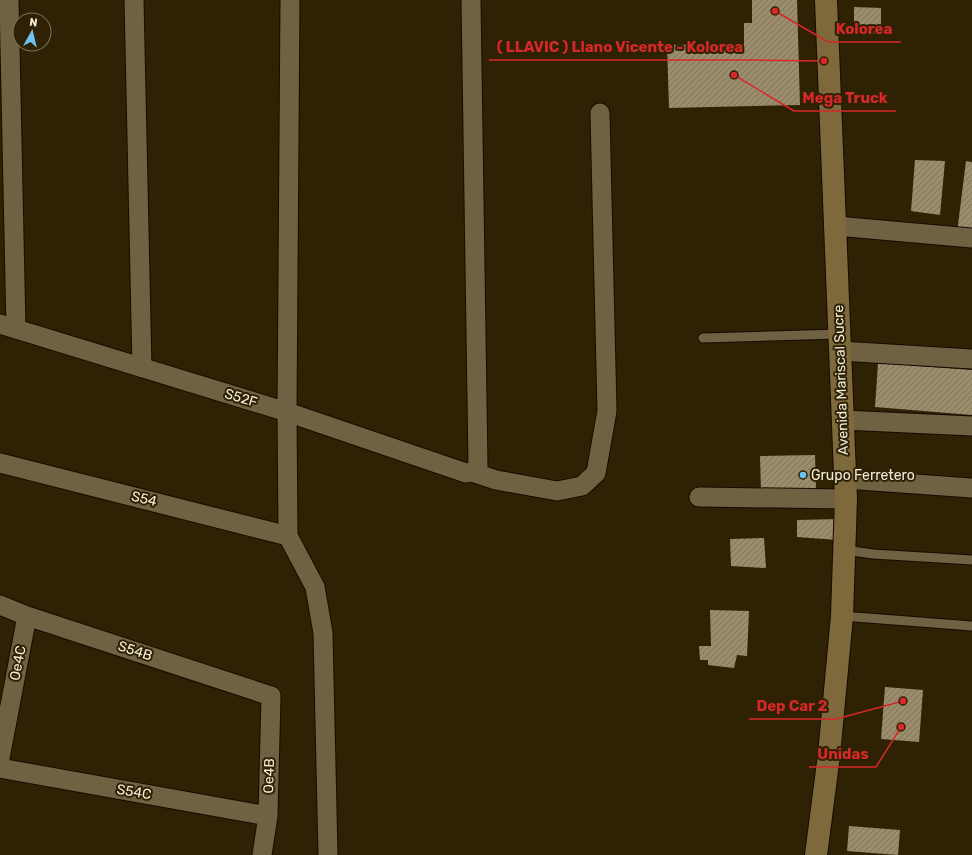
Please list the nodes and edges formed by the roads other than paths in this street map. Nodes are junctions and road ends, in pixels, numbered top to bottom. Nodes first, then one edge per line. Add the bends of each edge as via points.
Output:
1 (9, 0) edge
2 (134, 0) edge
3 (290, 0) edge
4 (471, 0) edge
5 (826, 0) edge
6 (600, 113) dead end
7 (836, 226) junction
8 (972, 238) edge
9 (8, 327) edge
10 (703, 338) dead end
11 (840, 342) junction
12 (972, 359) edge
13 (142, 368) junction
14 (287, 412) junction
15 (843, 420) junction
16 (972, 426) edge
17 (0, 463) edge
18 (475, 469) junction
19 (972, 488) edge
20 (845, 489) junction
21 (699, 497) dead end
22 (288, 536) junction
23 (845, 550) junction
24 (972, 560) edge
25 (0, 605) edge
26 (27, 616) junction
27 (842, 616) junction
28 (972, 626) edge
29 (271, 696) joint
30 (0, 758) edge
31 (0, 768) edge
32 (268, 816) junction
33 (262, 855) edge
34 (328, 855) edge
35 (816, 855) edge

1 - 9 street
2 - 13 street
3 - 14 street
4 - 18 street
5 - 7 main road, Avenida Mariscal Sucre
6 - 18 street, S52F via 607,411 596,474 582,486 556,490 496,480
7 - 8 street
7 - 11 main road, Avenida Mariscal Sucre
9 - 13 street, S52F
10 - 11 lane
11 - 12 street
11 - 15 main road, Avenida Mariscal Sucre
13 - 14 street, S52F
14 - 18 street, S52F via 466,474
14 - 22 street
15 - 16 street
15 - 20 main road, Avenida Mariscal Sucre
17 - 22 street, S54
19 - 20 street
20 - 21 street
20 - 23 main road, Avenida Mariscal Sucre
22 - 34 street via 315,587 323,633
23 - 24 lane
23 - 27 main road, Avenida Mariscal Sucre
25 - 26 street, S54B
26 - 29 street, S54B
26 - 30 street, Oe4C
27 - 28 lane
27 - 35 main road, Avenida Mariscal Sucre via 829,755
29 - 32 street, Oe4B
31 - 32 street, S54C
32 - 33 street, Oe4B

